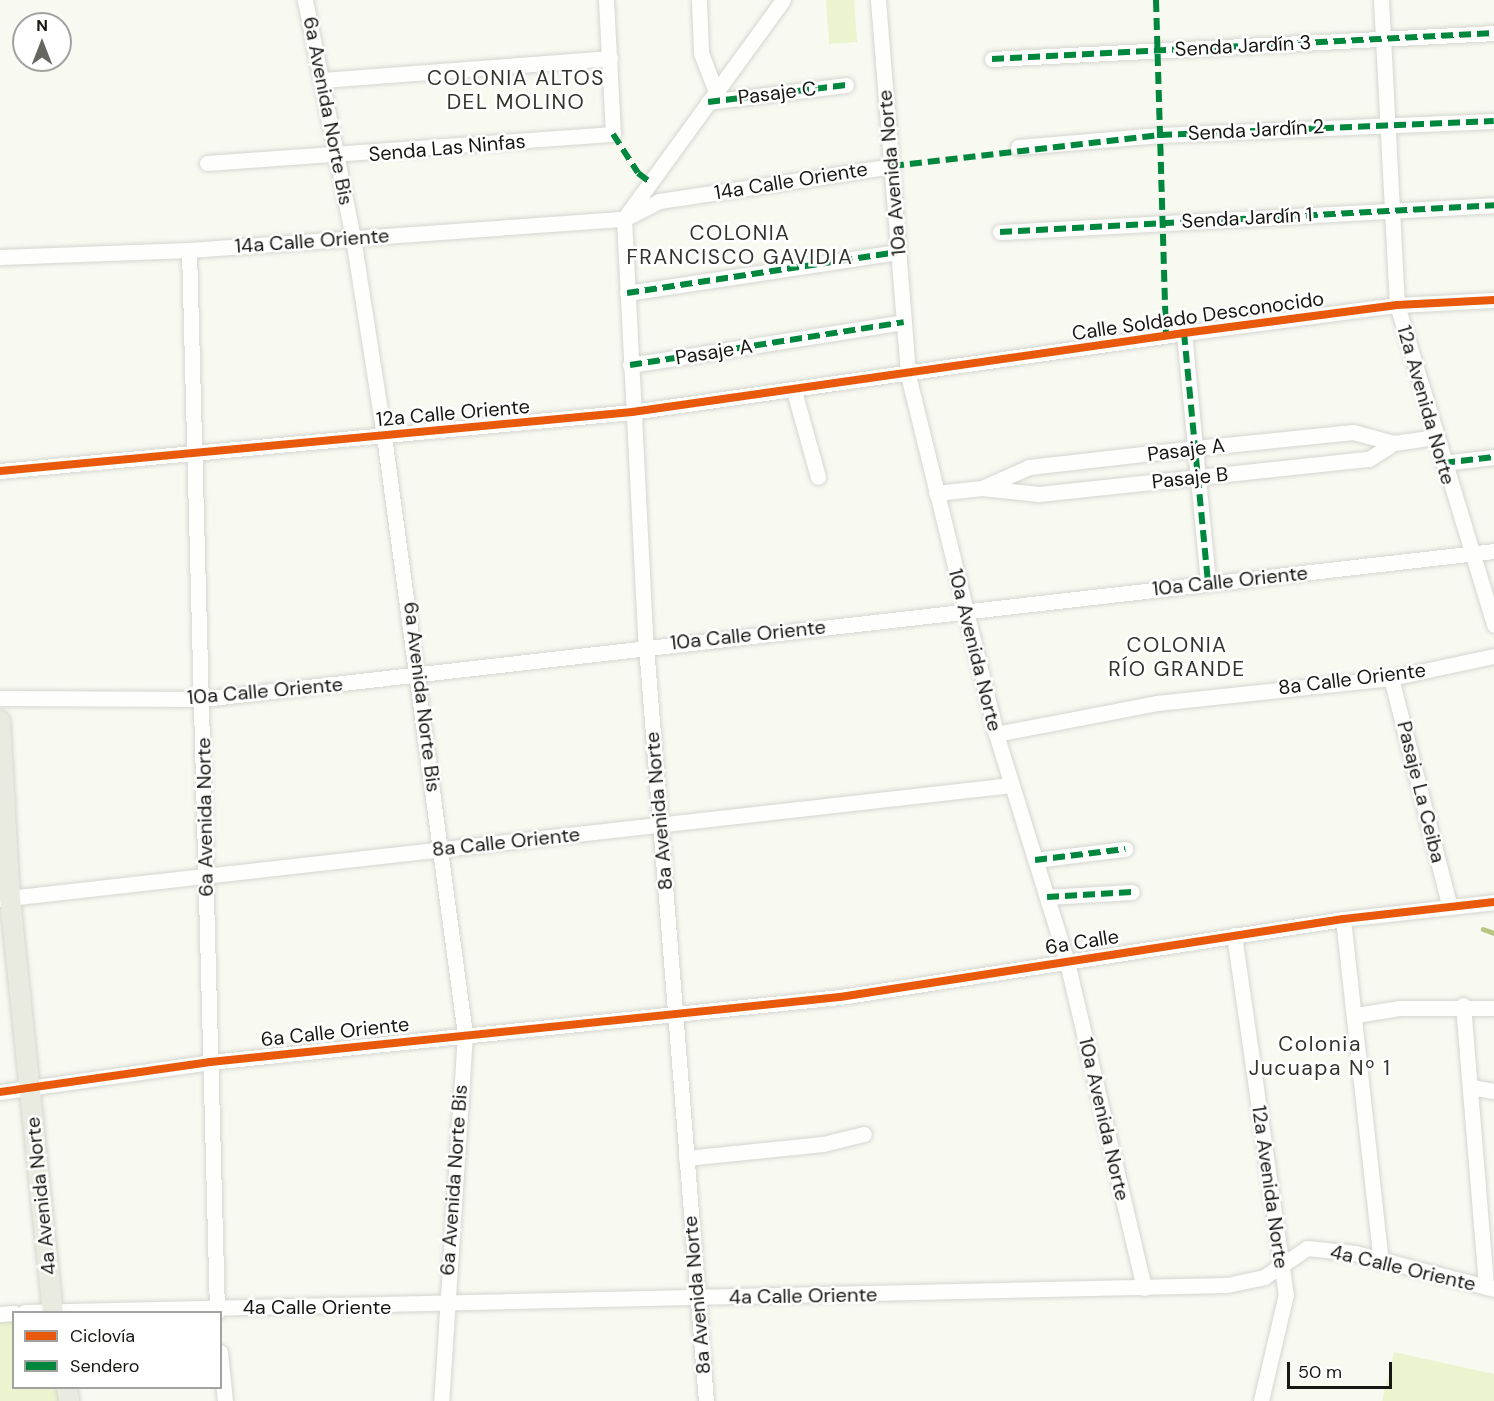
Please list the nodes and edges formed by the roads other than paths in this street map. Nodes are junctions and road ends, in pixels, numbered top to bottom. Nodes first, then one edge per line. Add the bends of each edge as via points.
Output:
1 (305, 0) edge
2 (606, 0) edge
3 (699, 0) edge
4 (783, 0) edge
5 (878, 0) edge
6 (1381, 0) edge
7 (1494, 33) edge
8 (1383, 38) junction
9 (610, 58) junction
10 (992, 59) dead end
11 (324, 80) junction
12 (846, 85) dead end
13 (712, 96) junction
14 (1494, 121) edge
15 (1387, 125) junction
16 (1018, 147) dead end
17 (338, 158) junction
18 (207, 163) dead end
19 (892, 166) junction
20 (1494, 205) edge
21 (1389, 210) junction
22 (624, 219) junction
23 (1000, 231) dead end
24 (353, 238) junction
25 (189, 250) junction
26 (898, 252) junction
27 (0, 257) edge
28 (627, 293) junction
29 (1494, 300) edge
30 (1397, 305) junction
31 (904, 322) junction
32 (1184, 333) junction
33 (630, 365) junction
34 (908, 375) junction
35 (794, 391) junction
36 (632, 412) junction
37 (384, 436) junction
38 (1435, 437) junction
39 (1394, 442) junction
40 (1196, 448) junction
41 (195, 453) junction
42 (1494, 457) edge
43 (1443, 463) junction
44 (0, 471) edge
45 (818, 477) dead end
46 (1200, 477) junction
47 (982, 488) junction
48 (936, 493) junction
49 (1494, 551) edge
50 (1469, 555) junction
51 (1208, 583) junction
52 (965, 613) junction
53 (1494, 625) edge
54 (646, 646) junction
55 (1494, 656) edge
56 (421, 674) junction
57 (1391, 678) junction
58 (0, 698) edge
59 (203, 699) junction
60 (0, 721) edge
61 (996, 734) junction
62 (1012, 785) junction
63 (661, 825) junction
64 (1125, 849) dead end
65 (440, 850) junction
66 (1035, 860) junction
67 (206, 875) junction
68 (1132, 892) dead end
69 (1047, 897) junction
70 (5, 899) edge
71 (1494, 902) edge
72 (1450, 907) junction
73 (1343, 919) junction
74 (1234, 935) junction
75 (1067, 962) junction
76 (1463, 1005) junction
77 (1494, 1008) edge
78 (674, 1012) junction
79 (1356, 1015) junction
80 (465, 1034) junction
81 (210, 1062) junction
82 (1471, 1087) junction
83 (30, 1088) junction
84 (1494, 1091) edge
85 (0, 1092) edge
86 (864, 1134) dead end
87 (686, 1158) junction
88 (1487, 1177) edge
89 (1381, 1262) junction
90 (1281, 1265) junction
91 (1144, 1288) junction
92 (1490, 1288) edge
93 (698, 1299) junction
94 (444, 1306) junction
95 (217, 1310) edge
96 (53, 1311) edge
97 (135, 1311) edge
98 (222, 1372) edge
99 (225, 1401) edge
100 (441, 1401) edge
101 (706, 1401) edge
102 (1261, 1401) edge

1 - 11 street, 6a Avenida Norte Bis
2 - 9 street
3 - 13 street via 701,53
4 - 13 street
5 - 19 street, 10a Avenida Norte
6 - 8 street, 12a Avenida Norte
7 - 8 street, Senda Jardín 3
8 - 10 street, Senda Jardín 3
8 - 15 street, 12a Avenida Norte
9 - 11 street
9 - 17 street, Senda Las Ninfas via 614,134
11 - 17 street, 6a Avenida Norte Bis
12 - 13 street, Pasaje C
13 - 22 street
14 - 15 street, Senda Jardín 2
15 - 16 street, Senda Jardín 2
15 - 21 street, 12a Avenida Norte
17 - 18 street, Senda Las Ninfas
17 - 24 street, 6a Avenida Norte Bis
19 - 22 street, 14a Calle Oriente via 659,201
19 - 26 street, 10a Avenida Norte
20 - 21 street, Senda Jardín 1
21 - 23 street, Senda Jardín 1
21 - 30 street, 12a Avenida Norte
22 - 24 street, 14a Calle Oriente
22 - 28 street, 8a Avenida Norte
24 - 25 street, 14a Calle Oriente
24 - 37 street, 6a Avenida Norte Bis
25 - 27 street, 14a Calle Oriente
25 - 41 street, 6a Avenida Norte
26 - 28 street
26 - 31 street, 10a Avenida Norte
28 - 33 street, 8a Avenida Norte
29 - 30 street, Calle Soldado Desconocido
30 - 32 street, Calle Soldado Desconocido
30 - 38 street, 12a Avenida Norte
31 - 33 street, Pasaje A
31 - 34 street, 10a Avenida Norte
32 - 34 street, Calle Soldado Desconocido
32 - 40 street
33 - 36 street, 8a Avenida Norte
34 - 35 street, 12a Calle Oriente
34 - 48 street, 10a Avenida Norte
35 - 36 street, 12a Calle Oriente
35 - 45 street
36 - 37 street, 12a Calle Oriente
36 - 54 street, 8a Avenida Norte
37 - 41 street, 12a Calle Oriente
37 - 56 street, 6a Avenida Norte Bis
38 - 39 street
38 - 43 street, 12a Avenida Norte
39 - 40 street, Pasaje A via 1353,432
39 - 46 street, Pasaje B via 1368,459
40 - 46 street
40 - 47 street, Pasaje A via 1029,467
41 - 44 street, 12a Calle Oriente
41 - 59 street, 6a Avenida Norte
42 - 43 street
43 - 50 street, 12a Avenida Norte
46 - 47 street, Pasaje B via 1039,494
46 - 51 street
47 - 48 street
48 - 52 street, 10a Avenida Norte
49 - 50 street, 10a Calle Oriente
50 - 51 street, 10a Calle Oriente
50 - 53 street, 12a Avenida Norte
51 - 52 street, 10a Calle Oriente
52 - 54 street, 10a Calle Oriente
52 - 61 street, 10a Avenida Norte
54 - 56 street, 10a Calle Oriente
54 - 63 street, 8a Avenida Norte
55 - 57 street, 8a Calle Oriente
56 - 59 street, 10a Calle Oriente
56 - 65 street, 6a Avenida Norte Bis
57 - 61 street, 8a Calle Oriente via 1157,703
57 - 72 street, Pasaje La Ceiba
58 - 59 street, 10a Calle Oriente
59 - 67 street, 6a Avenida Norte
60 - 70 main road, 4a Avenida Norte
61 - 62 street, 10a Avenida Norte
62 - 63 street, 8a Calle Oriente
62 - 66 street, 10a Avenida Norte
63 - 65 street, 8a Calle Oriente
63 - 78 street, 8a Avenida Norte
64 - 66 street
65 - 67 street, 8a Calle Oriente
65 - 80 street, 6a Avenida Norte Bis
66 - 69 street, 10a Avenida Norte
67 - 70 street, 8a Calle Oriente
67 - 81 street, 6a Avenida Norte
68 - 69 street
69 - 75 street, 10a Avenida Norte
70 - 83 main road, 4a Avenida Norte
71 - 72 street, 6a Calle
72 - 73 street, 6a Calle
73 - 74 street, 6a Calle
73 - 79 street
74 - 75 street, 6a Calle
74 - 90 street, 12a Avenida Norte
75 - 78 street, 6a Calle via 840,997
75 - 91 street, 10a Avenida Norte
76 - 77 street
76 - 79 street
76 - 82 street
78 - 80 street, 6a Calle Oriente
78 - 87 street, 8a Avenida Norte
79 - 89 street
80 - 81 street, 6a Calle Oriente
80 - 94 street, 6a Avenida Norte Bis
81 - 83 street, 6a Calle Oriente
81 - 95 street, 6a Avenida Norte
82 - 84 street
82 - 88 street
83 - 85 street, 6a Calle Oriente
83 - 96 main road, 4a Avenida Norte
86 - 87 street via 823,1144
87 - 93 street, 8a Avenida Norte
88 - 92 street
89 - 90 street, 4a Calle Oriente via 1306,1248
89 - 92 street, 4a Calle Oriente
90 - 91 street, 4a Calle Oriente via 1264,1277 1227,1285
90 - 102 street, 12a Avenida Norte via 1286,1294
91 - 93 street, 4a Calle Oriente
93 - 94 street, 4a Calle Oriente
93 - 101 street, 8a Avenida Norte
94 - 95 street, 4a Calle Oriente
94 - 100 street, 6a Avenida Norte Bis
95 - 97 street, 4a Calle Oriente
98 - 99 street

